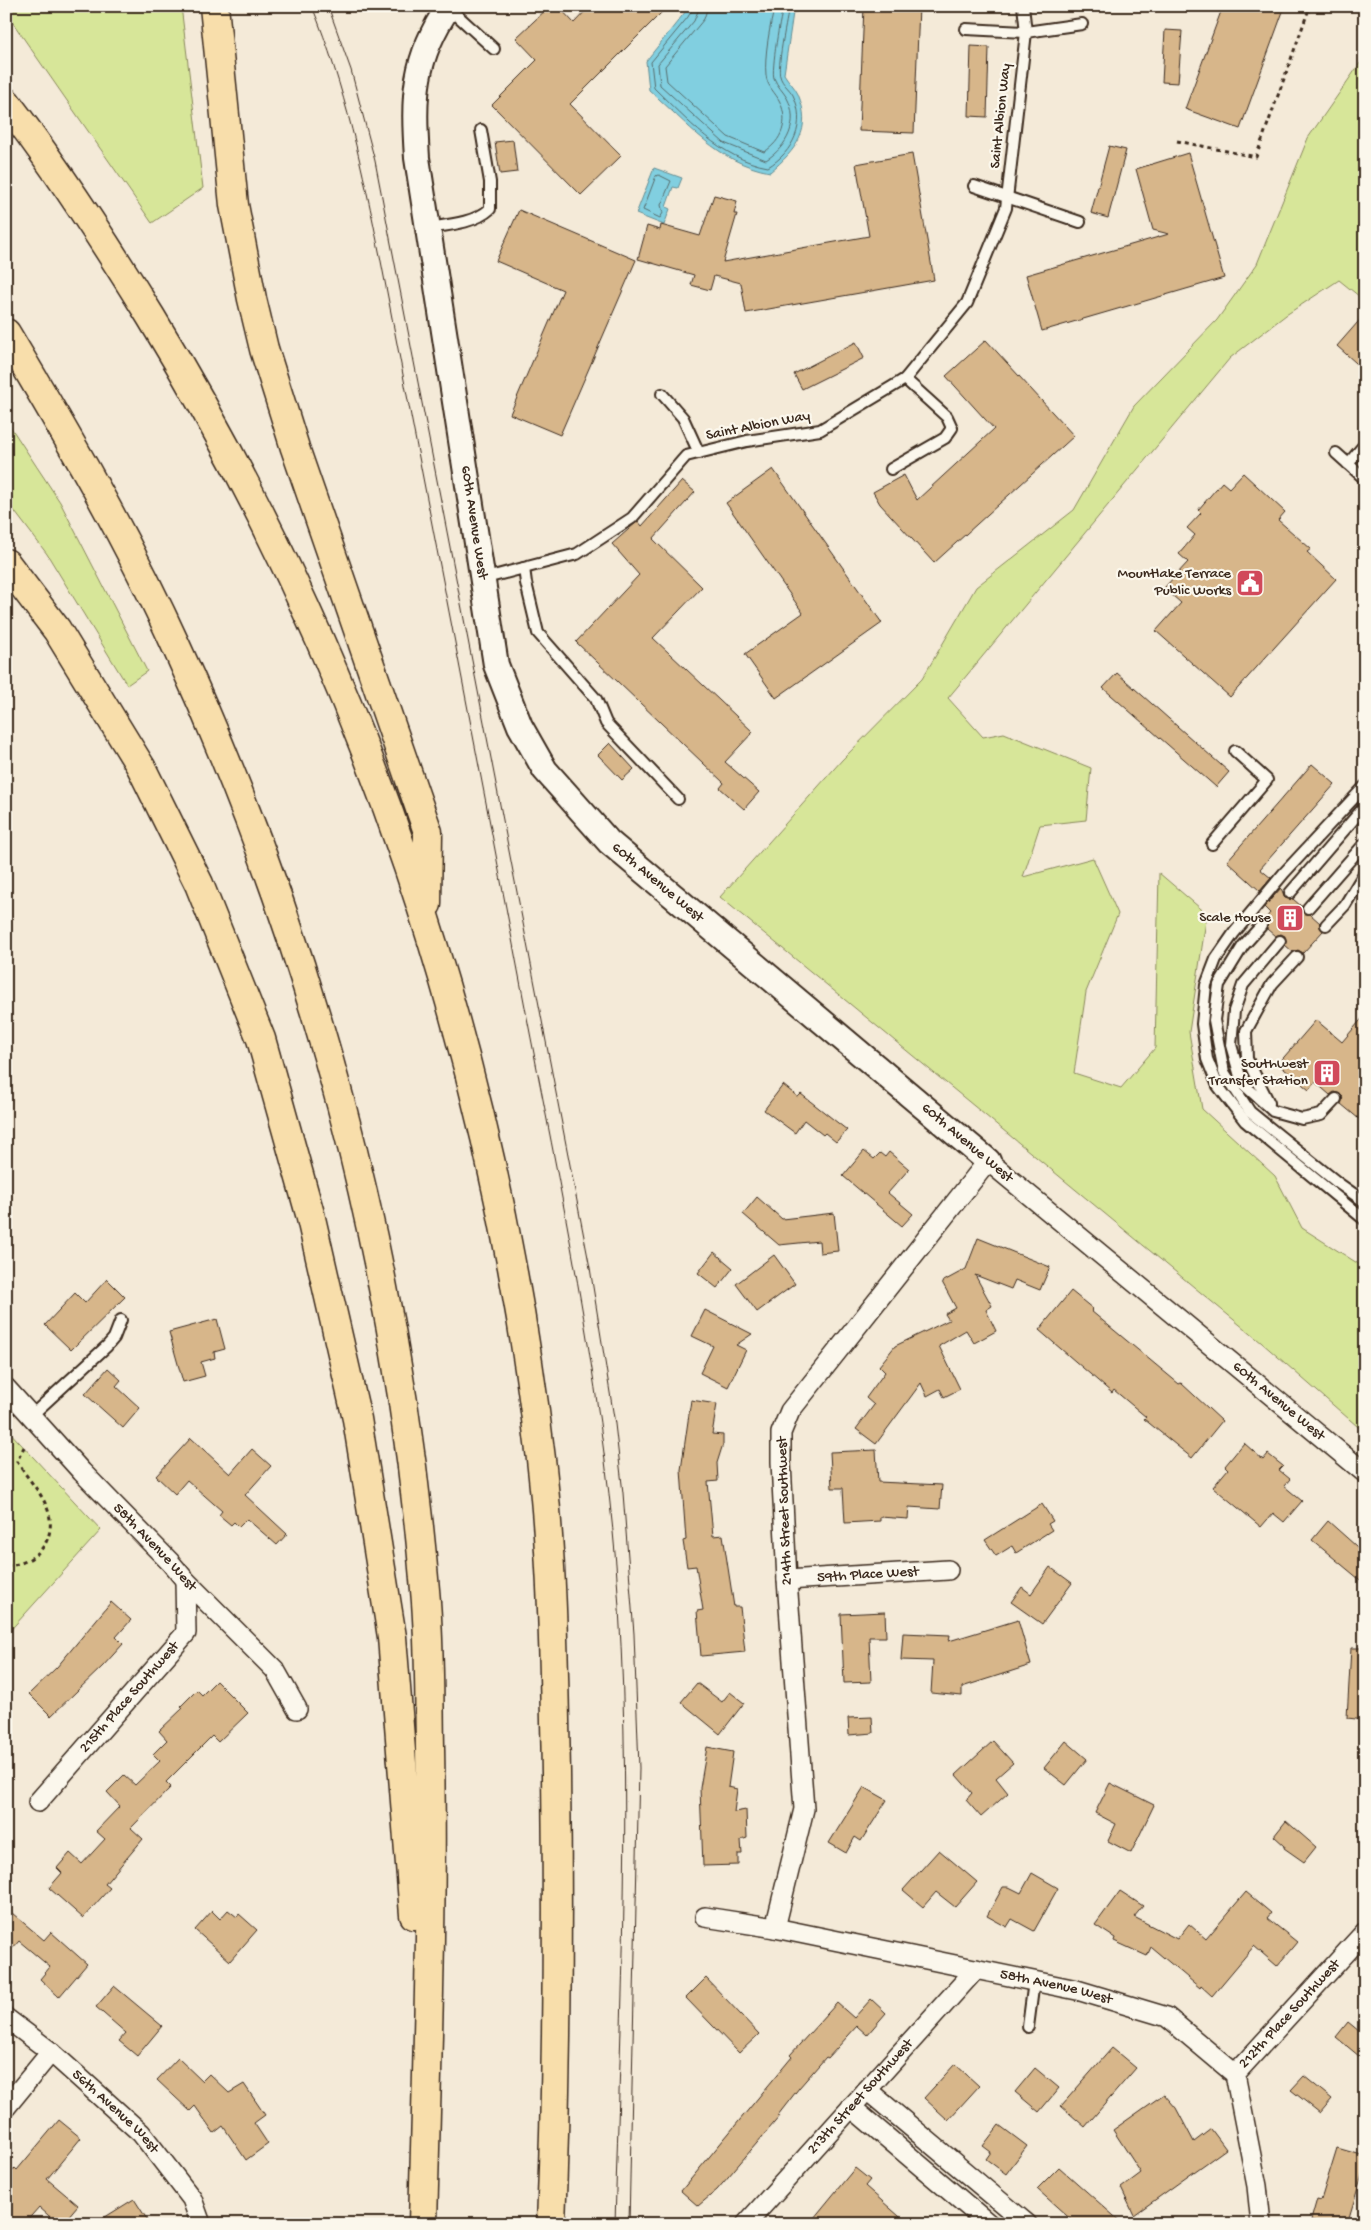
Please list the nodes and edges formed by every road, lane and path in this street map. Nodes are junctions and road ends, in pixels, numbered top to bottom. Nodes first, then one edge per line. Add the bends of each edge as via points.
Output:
1 (214, 6) edge
2 (1023, 6) edge
3 (1310, 6) edge
4 (449, 7) edge
5 (1082, 24) dead end
6 (966, 29) dead end
7 (1026, 32) junction
8 (494, 49) dead end
9 (6, 102) edge
10 (481, 130) dead end
11 (1177, 141) dead end
12 (974, 186) dead end
13 (1007, 199) junction
14 (1080, 222) dead end
15 (428, 228) junction
16 (6, 332) edge
17 (905, 379) junction
18 (662, 394) dead end
19 (692, 437) junction
20 (1365, 444) edge
21 (699, 453) junction
22 (1336, 454) dead end
23 (686, 456) junction
24 (1348, 464) junction
25 (890, 469) dead end
26 (1365, 479) edge
27 (6, 563) edge
28 (524, 568) junction
29 (482, 579) junction
30 (1235, 751) dead end
31 (1365, 786) edge
32 (678, 799) dead end
33 (1365, 806) edge
34 (1365, 843) edge
35 (1212, 844) dead end
36 (1365, 872) edge
37 (1290, 893) dead end
38 (1308, 908) dead end
39 (427, 921) junction
40 (1326, 925) dead end
41 (1261, 926) dead end
42 (1280, 941) dead end
43 (1297, 957) dead end
44 (1336, 1099) dead end
45 (1273, 1111) junction
46 (988, 1160) junction
47 (1365, 1202) edge
48 (1365, 1220) edge
49 (121, 1320) dead end
50 (6, 1388) edge
51 (32, 1415) junction
52 (24, 1447) dead end
53 (1365, 1473) edge
54 (6, 1566) edge
55 (948, 1570) dead end
56 (185, 1580) junction
57 (787, 1580) junction
58 (297, 1709) dead end
59 (38, 1802) dead end
60 (706, 1917) dead end
61 (775, 1928) junction
62 (1365, 1932) edge
63 (976, 1969) junction
64 (1034, 1981) junction
65 (6, 2018) edge
66 (1028, 2027) dead end
67 (51, 2052) junction
68 (426, 2068) junction
69 (1235, 2074) junction
70 (867, 2090) junction
71 (6, 2106) edge
72 (851, 2107) junction
73 (201, 2224) edge
74 (423, 2224) edge
75 (551, 2224) edge
76 (746, 2224) edge
77 (989, 2224) edge
78 (1027, 2224) edge
79 (1261, 2224) edge

1 - 39 highway via 234,205 252,299 295,448 428,832
2 - 7 lane, Saint Albion Way
3 - 11 path via 1256,157
4 - 8 lane
4 - 15 street, 60th Avenue West via 434,28 419,68 414,106 417,158
5 - 7 lane
6 - 7 lane
7 - 13 lane, Saint Albion Way
9 - 39 highway via 114,256 186,373 247,485 297,586 350,708
10 - 15 lane via 490,182 490,209 485,214 458,223
12 - 13 lane
13 - 14 lane
13 - 17 lane, Saint Albion Way via 967,303
15 - 29 street, 60th Avenue West
16 - 68 highway via 87,469 131,554 176,646 228,766 280,903 338,1092 367,1207 394,1343 414,1477 426,1594 432,1821
17 - 21 lane, Saint Albion Way via 820,430 747,441
17 - 25 lane via 947,417 952,428 946,438
18 - 19 lane via 683,418
19 - 21 lane
19 - 23 lane
20 - 24 lane
21 - 23 lane, Saint Albion Way
22 - 24 lane
23 - 28 lane via 632,518 577,554
24 - 26 lane
27 - 68 highway via 56,630 141,767 199,884 261,1040 308,1205 358,1419 392,1637
28 - 29 lane
28 - 32 lane via 538,633 596,699 606,724
29 - 46 street, 60th Avenue West via 496,666 520,726 545,770 569,799 609,842
30 - 35 lane via 1267,780
31 - 48 lane via 1284,873 1216,959 1206,985 1202,1024 1207,1059 1218,1086 1245,1121
33 - 37 lane
34 - 38 lane
36 - 40 lane via 1345,904
39 - 75 highway via 451,998 495,1174 523,1321 542,1464 553,1610 556,1821 556,2082
41 - 47 lane via 1243,946 1218,985 1214,1020 1224,1072 1250,1112
42 - 45 lane via 1243,986 1234,1011 1231,1045 1242,1083
43 - 45 lane via 1272,984 1246,1031 1247,1059
44 - 45 lane via 1321,1115 1302,1119
46 - 53 street, 60th Avenue West
46 - 57 street, 214th Street Southwest via 790,1411 780,1447
49 - 51 lane via 107,1346
50 - 51 street, 58th Avenue West
51 - 56 street, 58th Avenue West
52 - 54 path via 17,1461 46,1504 50,1532 48,1543 31,1560
55 - 57 street, 59th Place West
56 - 58 street, 58th Avenue West via 275,1670
56 - 59 street, 215th Place Southwest via 186,1633
57 - 61 street, 214th Street Southwest via 804,1809
60 - 61 street, 58th Avenue West
61 - 63 street, 58th Avenue West
62 - 69 street, 212th Place Southwest
63 - 64 street, 58th Avenue West
63 - 70 street, 213th Street Southwest
64 - 66 lane
64 - 69 street, 58th Avenue West via 1077,1990 1167,2017
65 - 67 street, 56th Avenue West
67 - 71 street
67 - 73 street, 56th Avenue West via 141,2132 192,2199
68 - 74 highway
69 - 79 street via 1257,2186
70 - 72 street, 213th Street Southwest
70 - 78 street
72 - 76 street, 213th Street Southwest
72 - 77 street

